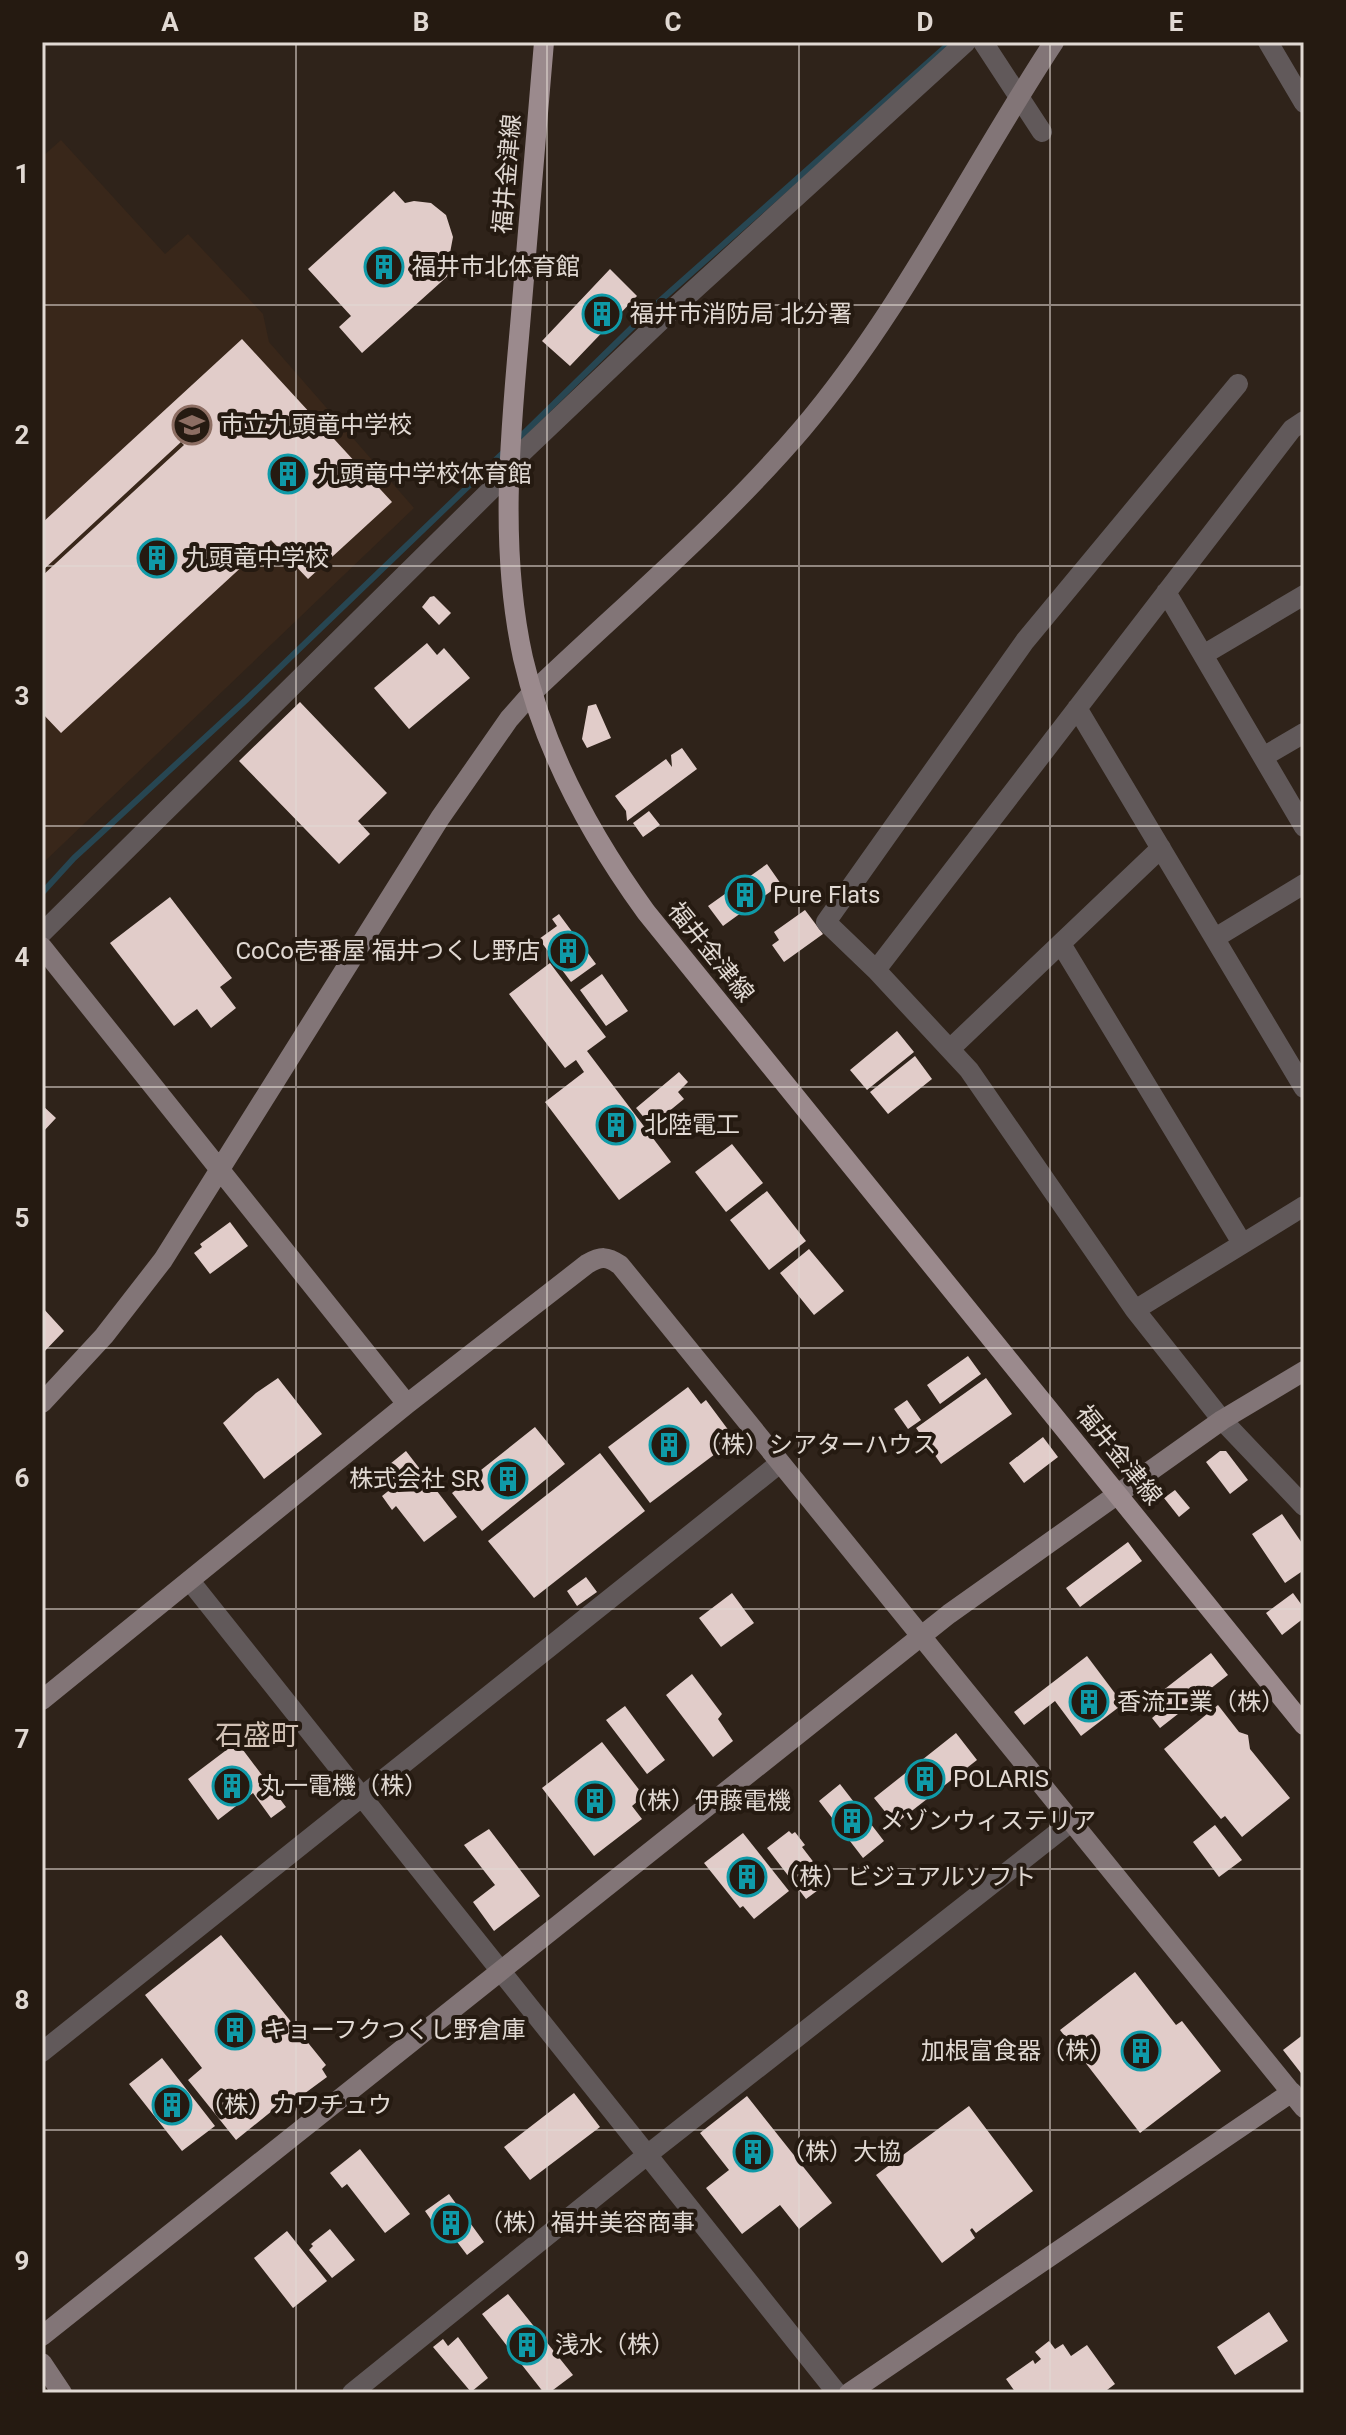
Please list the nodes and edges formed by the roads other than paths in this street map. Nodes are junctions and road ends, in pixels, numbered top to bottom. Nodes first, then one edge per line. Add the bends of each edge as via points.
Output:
1 (544, 42) edge
2 (966, 42) edge
3 (983, 42) edge
4 (1054, 42) edge
5 (1268, 42) edge
6 (1018, 96) junction
7 (1304, 103) edge
8 (1042, 132) dead end
9 (1238, 384) dead end
10 (1304, 421) edge
11 (510, 468) junction
12 (1166, 592) junction
13 (1304, 595) edge
14 (1203, 655) junction
15 (532, 693) junction
16 (1077, 708) junction
17 (1304, 733) edge
18 (1263, 757) junction
19 (1304, 827) edge
20 (1161, 848) junction
21 (1304, 884) edge
22 (42, 933) edge
23 (1215, 938) junction
24 (1061, 944) junction
25 (42, 947) edge
26 (876, 970) junction
27 (950, 1049) junction
28 (1304, 1088) edge
29 (219, 1167) junction
30 (1304, 1206) edge
31 (1242, 1243) junction
32 (1135, 1310) junction
33 (1304, 1371) edge
34 (42, 1403) edge
35 (407, 1404) junction
36 (1222, 1420) junction
37 (780, 1463) junction
38 (1116, 1493) junction
39 (1304, 1506) edge
40 (190, 1581) junction
41 (920, 1636) junction
42 (42, 1700) edge
43 (1304, 1725) edge
44 (362, 1798) junction
45 (1071, 1822) junction
46 (500, 1971) junction
47 (42, 2052) edge
48 (1300, 2100) edge
49 (647, 2155) junction
50 (42, 2336) edge
51 (42, 2363) edge
52 (62, 2393) edge
53 (352, 2393) edge
54 (837, 2393) edge
55 (849, 2393) edge

1 - 11 main road, 福井金津線
2 - 11 street via 673,309
3 - 6 street
4 - 6 street
5 - 7 street
6 - 8 street
6 - 15 street via 919,265 801,430 712,525
9 - 26 street via 1025,641 826,922
10 - 12 street via 1292,429
11 - 15 main road, 福井金津線 via 515,610
11 - 22 street
12 - 14 street
12 - 16 street
13 - 14 street
14 - 18 street
15 - 29 street via 440,818
15 - 38 main road, 福井金津線 via 572,792 633,895
16 - 20 street
16 - 26 street
17 - 18 street
18 - 19 street
20 - 23 street
20 - 24 street
21 - 23 street
23 - 28 street
24 - 27 street
24 - 31 street
25 - 29 street
26 - 27 street
27 - 32 street
29 - 34 street via 163,1260 104,1336
29 - 35 street
30 - 31 street
31 - 32 street
32 - 36 street
33 - 36 street
35 - 37 street via 587,1264 610,1258
35 - 40 street
36 - 38 street
36 - 39 street
37 - 41 street
37 - 44 street
38 - 41 street
38 - 43 main road, 福井金津線
40 - 42 street
40 - 44 street
41 - 45 street
41 - 46 street
44 - 46 street
44 - 47 street
45 - 48 street
45 - 49 street
46 - 49 street
46 - 50 street
48 - 55 street
49 - 53 street
49 - 54 street
51 - 52 street

